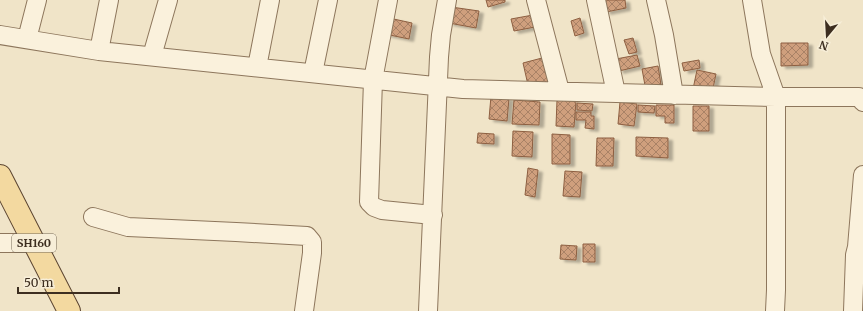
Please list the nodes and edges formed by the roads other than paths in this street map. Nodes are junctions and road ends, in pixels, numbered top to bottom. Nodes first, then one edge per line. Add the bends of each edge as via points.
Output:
1 (37, 0) edge
2 (109, 0) edge
3 (168, 0) edge
4 (270, 0) edge
5 (328, 0) edge
6 (388, 0) edge
7 (447, 0) edge
8 (536, 0) edge
9 (596, 0) edge
10 (656, 0) edge
11 (752, 0) edge
12 (0, 35) edge
13 (27, 39) junction
14 (99, 51) junction
15 (152, 56) junction
16 (257, 68) junction
17 (313, 73) junction
18 (373, 80) junction
19 (438, 87) junction
20 (560, 92) junction
21 (616, 93) junction
22 (674, 94) junction
23 (776, 97) junction
24 (863, 102) edge
25 (863, 175) edge
26 (0, 176) edge
27 (433, 215) junction
28 (93, 217) dead end
29 (0, 243) edge
30 (34, 243) junction
31 (69, 311) edge
32 (304, 311) edge
33 (428, 311) edge
34 (775, 311) edge
35 (853, 311) edge

1 - 13 street
2 - 14 street
3 - 15 street
4 - 16 street
5 - 17 street
6 - 18 street
7 - 19 street via 441,35
8 - 20 street
9 - 21 street
10 - 22 street
11 - 23 street via 761,54
12 - 13 street
13 - 14 street
14 - 15 street
15 - 16 street
16 - 17 street
17 - 18 street
18 - 19 street
18 - 27 street via 369,202 382,210
19 - 20 street
19 - 27 street
20 - 21 street
21 - 22 street
22 - 23 street
23 - 24 street via 859,97
23 - 34 street
25 - 35 street via 855,255
26 - 30 main road, SH160
27 - 33 street
28 - 32 street via 128,227 307,236 312,242 312,253
29 - 30 street
30 - 31 main road, SH160

